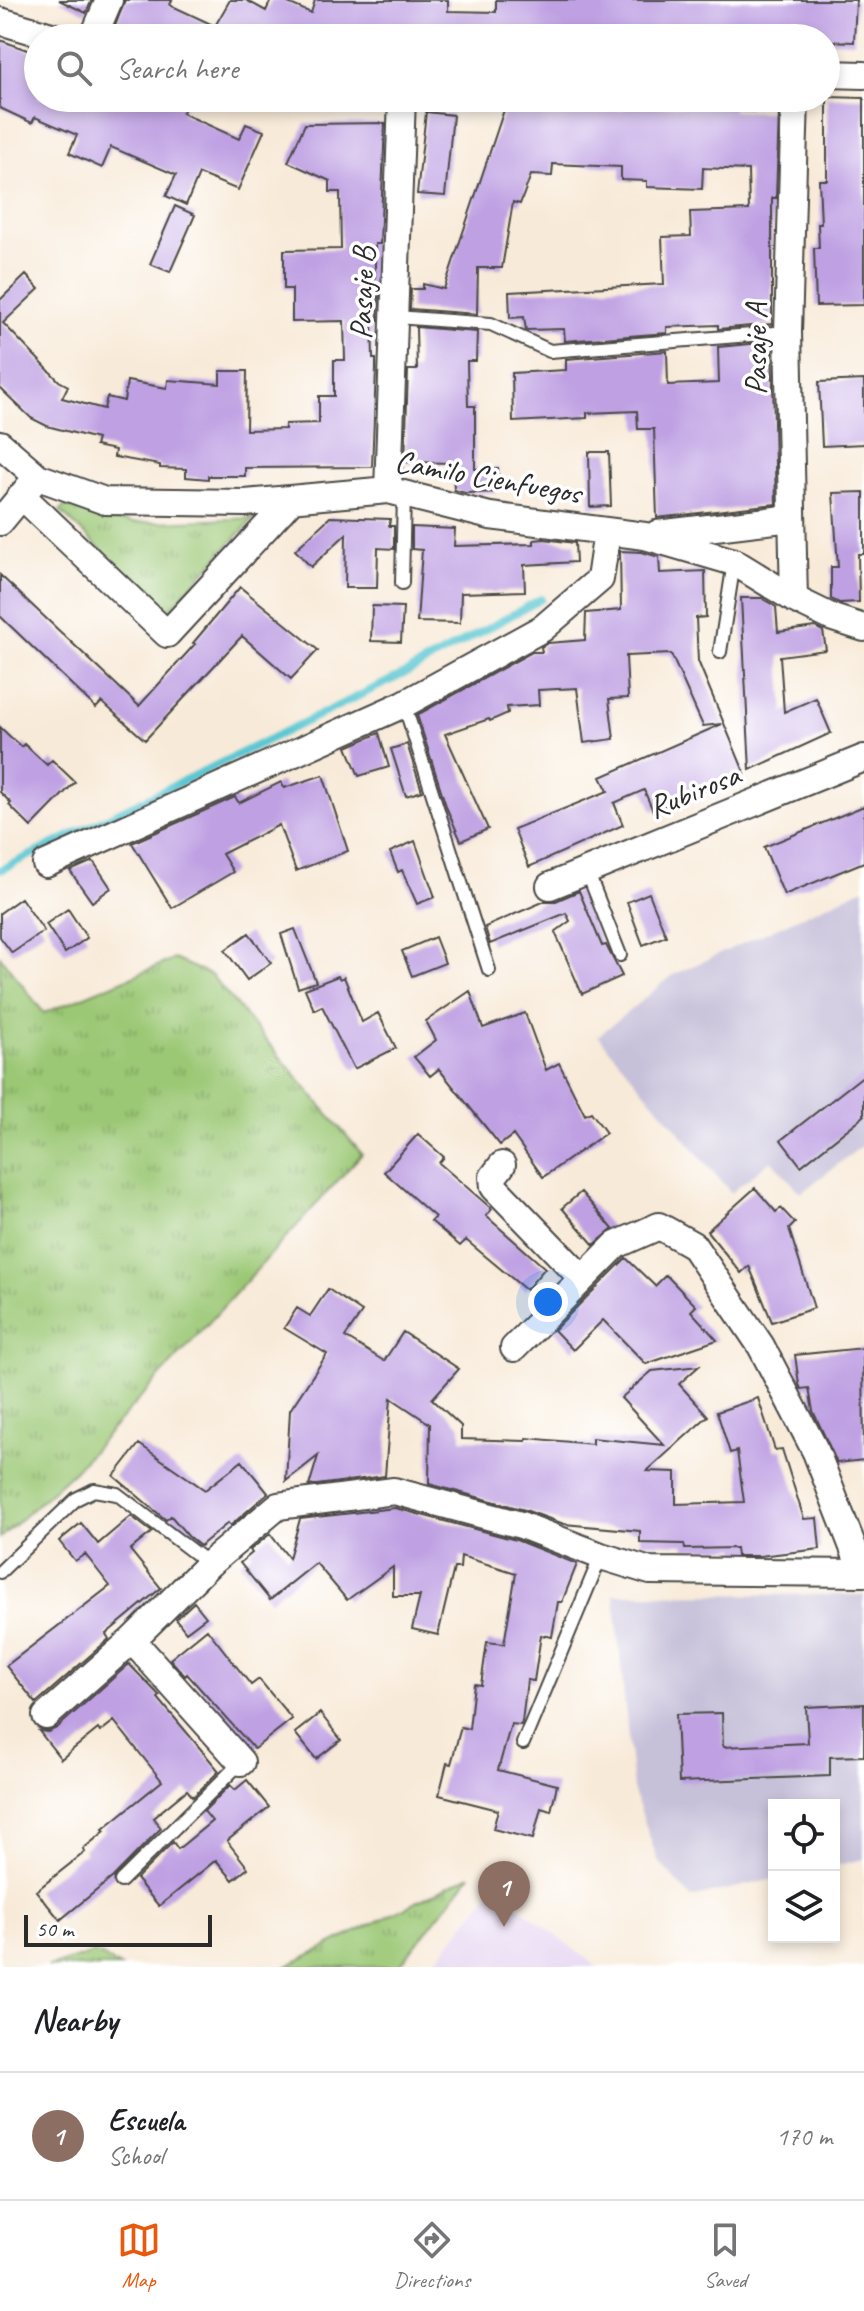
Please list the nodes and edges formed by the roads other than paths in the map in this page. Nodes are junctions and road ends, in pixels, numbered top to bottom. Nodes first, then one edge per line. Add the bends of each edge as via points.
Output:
1 (109, 0) edge
2 (0, 21) edge
3 (99, 24) edge
4 (24, 28) edge
5 (840, 74) edge
6 (864, 75) edge
7 (402, 112) edge
8 (795, 112) edge
9 (396, 317) junction
10 (788, 332) junction
11 (0, 444) edge
12 (30, 486) junction
13 (396, 492) junction
14 (292, 499) junction
15 (792, 518) junction
16 (0, 522) edge
17 (607, 532) junction
18 (645, 536) junction
19 (734, 562) junction
20 (402, 583) dead end
21 (794, 599) junction
22 (864, 628) edge
23 (720, 652) dead end
24 (404, 704) junction
25 (864, 758) edge
26 (46, 864) dead end
27 (587, 871) junction
28 (550, 886) dead end
29 (620, 955) dead end
30 (489, 970) dead end
31 (502, 1165) dead end
32 (582, 1278) junction
33 (514, 1348) dead end
34 (601, 1556) junction
35 (209, 1564) junction
36 (0, 1572) edge
37 (864, 1573) edge
38 (132, 1640) junction
39 (46, 1716) dead end
40 (523, 1743) dead end
41 (241, 1762) joint
42 (121, 1881) dead end

1 - 3 street
2 - 4 street
5 - 6 street
7 - 9 street, Pasaje B
8 - 10 street, Pasaje A
9 - 10 lane via 491,324 550,351
9 - 13 street, Pasaje B
10 - 15 street, Pasaje A
11 - 12 street, Camilo Cienfuegos
12 - 14 street, Camilo Cienfuegos via 105,501
12 - 14 street via 167,634
12 - 16 street
13 - 14 street, Camilo Cienfuegos
13 - 17 street, Camilo Cienfuegos via 490,516
13 - 20 lane
15 - 18 street
15 - 21 street, Pasaje A
17 - 18 street, Camilo Cienfuegos
17 - 24 street via 600,579 543,628
18 - 19 street, Camilo Cienfuegos
19 - 21 street, Camilo Cienfuegos
19 - 23 lane
21 - 22 street, Camilo Cienfuegos
24 - 26 street
24 - 30 lane
25 - 27 street, Rubirosa
27 - 28 street, Rubirosa
27 - 29 lane
31 - 32 street via 493,1177 494,1187
32 - 33 street
32 - 37 street via 616,1245 659,1226 693,1245 761,1346 809,1439
34 - 35 street via 521,1525 394,1491 278,1506
34 - 37 street via 650,1571
34 - 40 lane
35 - 36 lane via 117,1494 94,1490 76,1499
35 - 38 street
38 - 39 street
38 - 41 street
41 - 42 lane

